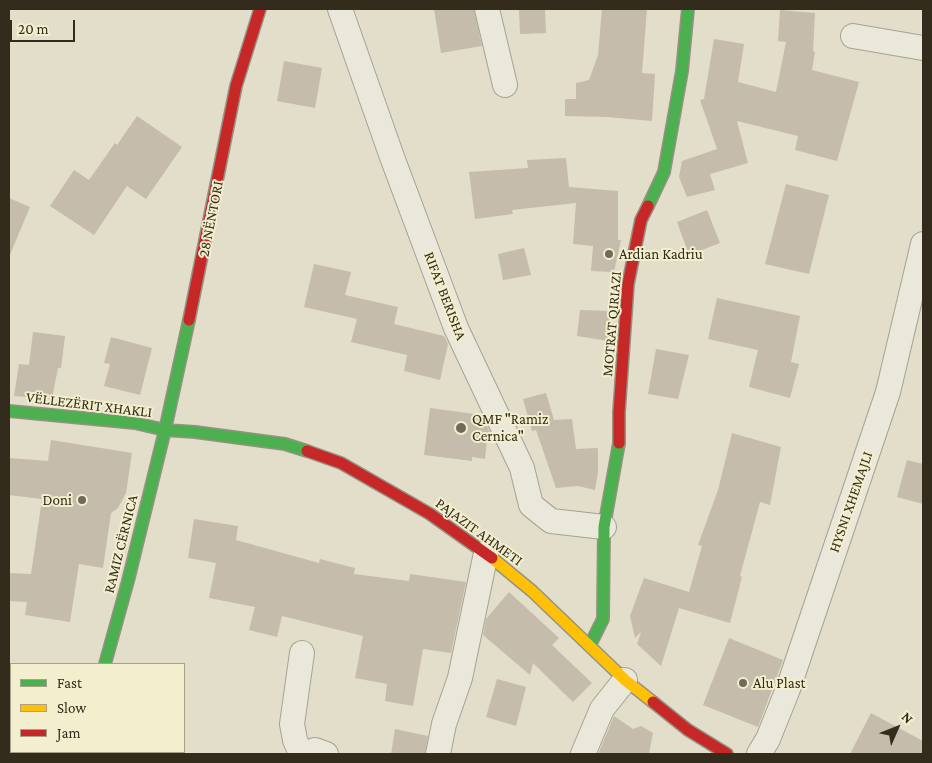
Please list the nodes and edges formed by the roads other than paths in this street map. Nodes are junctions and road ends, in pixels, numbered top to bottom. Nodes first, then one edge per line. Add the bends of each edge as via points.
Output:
1 (260, 9) edge
2 (340, 9) edge
3 (487, 9) edge
4 (688, 9) edge
5 (853, 36) dead end
6 (923, 48) edge
7 (505, 84) dead end
8 (923, 244) edge
9 (9, 411) edge
10 (165, 430) junction
11 (604, 527) junction
12 (486, 553) junction
13 (590, 645) junction
14 (302, 654) dead end
15 (105, 663) edge
16 (625, 680) junction
17 (300, 754) edge
18 (306, 754) edge
19 (326, 754) edge
20 (438, 754) edge
21 (583, 754) edge
22 (727, 754) edge
23 (759, 754) edge

1 - 10 street, 28 NËNTORI via 236,86
2 - 11 street, RIFAT BERISHA via 456,328 522,468 531,505 551,521
3 - 7 street
4 - 11 street, MOTRAT QIRIAZI via 682,71 664,172 641,220 628,284 619,448
5 - 6 street
8 - 23 street, HYSNI XHEMAJLI via 888,392 788,688 768,740
9 - 10 street, VËLLEZËRIT XHAKLI
10 - 12 street, PAJAZIT AHMETI via 285,444 341,462 430,514
10 - 15 street, RAMIZ CËRNICA
11 - 13 street, MOTRAT QIRIAZI via 603,619
12 - 13 street, PAJAZIT AHMETI
12 - 20 street via 460,678 444,724
13 - 16 street, PAJAZIT AHMETI
14 - 17 street via 292,724
16 - 21 street via 602,709
16 - 22 street, PAJAZIT AHMETI via 688,730
18 - 19 street via 315,750

